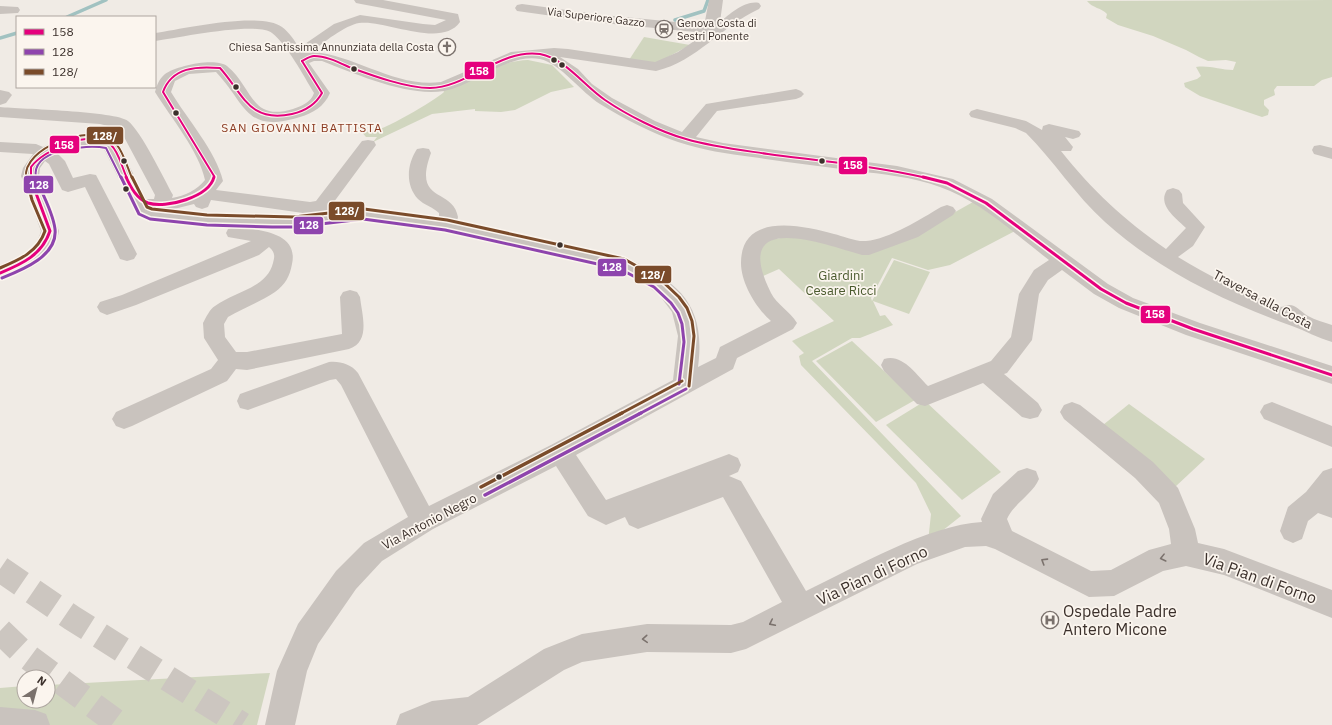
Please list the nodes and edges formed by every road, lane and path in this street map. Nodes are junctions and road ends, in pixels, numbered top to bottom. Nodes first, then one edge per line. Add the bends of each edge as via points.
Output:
1 (361, 0) edge
2 (716, 0) edge
3 (754, 6) dead end
4 (522, 8) dead end
5 (717, 30) junction
6 (156, 37) edge
7 (539, 54) junction
8 (302, 61) junction
9 (796, 94) dead end
10 (0, 95) edge
11 (0, 100) edge
12 (0, 112) edge
13 (977, 114) dead end
14 (0, 121) edge
15 (1073, 134) dead end
16 (685, 138) junction
17 (110, 144) junction
18 (368, 145) dead end
19 (0, 147) edge
20 (41, 151) junction
21 (423, 153) dead end
22 (135, 194) junction
23 (1173, 194) dead end
24 (196, 195) junction
25 (162, 205) junction
26 (947, 211) dead end
27 (201, 219) junction
28 (446, 225) junction
29 (378, 234) dead end
30 (265, 237) junction
31 (1174, 251) junction
32 (127, 254) dead end
33 (1063, 259) junction
34 (0, 273) edge
35 (350, 296) dead end
36 (107, 307) dead end
37 (1300, 321) junction
38 (1332, 334) edge
39 (230, 360) junction
40 (892, 366) dead end
41 (986, 372) junction
42 (1332, 375) edge
43 (684, 385) junction
44 (248, 401) dead end
45 (1030, 410) dead end
46 (1072, 412) dead end
47 (1272, 412) dead end
48 (124, 419) dead end
49 (1332, 437) edge
50 (560, 452) junction
51 (729, 465) dead end
52 (1027, 479) dead end
53 (1332, 479) edge
54 (1324, 503) edge
55 (638, 518) dead end
56 (424, 521) junction
57 (1293, 532) dead end
58 (1003, 540) junction
59 (1186, 553) junction
60 (1332, 604) edge
61 (801, 608) junction
62 (0, 722) edge
63 (35, 725) edge
64 (280, 725) edge
65 (411, 725) edge

1 - 8 street via 450,16 453,20 449,25 436,30 368,19 356,20 306,49
2 - 5 street via 712,21
3 - 5 street via 743,10
4 - 5 street, Via Superiore Gazzo
5 - 7 street via 692,49 656,67 554,52
6 - 8 street via 245,24 267,25 279,32
7 - 8 street via 516,55 502,59 436,88 416,87 382,79 324,57 312,56
7 - 16 street via 559,61 606,101 649,124
8 - 24 street via 322,93 313,106 287,116 269,118 256,114 220,68 192,68 177,73 166,82 163,92 214,176 212,184
9 - 16 street via 712,107
10 - 11 street via 4,95
12 - 25 street via 100,119 122,124 164,195
13 - 37 street via 1020,124 1032,130 1089,196 1151,250 1255,305
14 - 17 street via 101,130 110,135
15 - 31 street, Traversa alla Costa via 1049,129 1114,201 1142,227
16 - 33 street via 723,148 897,171 947,183 986,203
17 - 20 street via 99,139 85,140
17 - 22 street
18 - 24 street via 324,205 310,208
19 - 20 street
20 - 32 street via 56,161 68,186 90,179
20 - 34 street via 31,167 30,176 50,231 49,237 35,255
21 - 28 street via 417,172 420,189 424,195 448,211
22 - 25 street via 147,203
22 - 27 street via 144,210 151,214
23 - 31 street via 1174,205 1196,227 1186,241
24 - 25 street
24 - 27 street via 192,211
26 - 43 street, Via Antonio Negro via 911,233 869,248 788,231 769,232 757,237 750,254 751,267 766,304 786,323 728,353 725,363
27 - 28 street via 294,222 363,214
27 - 30 street via 203,227 208,229
28 - 43 street via 606,259 633,268 652,279 677,300 687,322 689,338
29 - 30 street via 377,226 359,225
30 - 36 street via 261,244 252,250
30 - 39 street via 276,242 283,250 282,274 274,284 231,305 215,320 213,336
31 - 37 street, Traversa alla Costa via 1191,262 1287,309
33 - 41 street via 1041,275 1029,294 1022,340 999,367
33 - 42 street via 1101,289 1126,303 1193,329
35 - 39 street via 353,335 349,341 247,361
37 - 38 street, Traversa alla Costa
39 - 48 street via 219,374
40 - 41 street via 925,397
41 - 45 street
43 - 50 street, Via Antonio Negro
44 - 56 street via 329,371 342,370 346,373
46 - 59 street via 1144,470 1169,496 1182,528
47 - 49 street
50 - 51 street via 597,508 606,513
50 - 56 street, Via Antonio Negro
52 - 58 street via 1002,502 994,519
53 - 54 street
54 - 57 street via 1297,515
55 - 61 street via 718,487 732,488
56 - 64 street, Via Antonio Negro via 373,552 332,597 299,652
59 -> 58 street, Via Pian di Forno via 1158,559 1114,583 1089,584
58 - 61 street, Via Pian di Forno via 986,534 965,535 910,554
59 - 60 street, Via Pian di Forno via 1224,562
61 -> 65 street, Via Pian di Forno via 746,635 731,639 647,638 582,648 554,659 472,712 432,716
62 - 63 street

